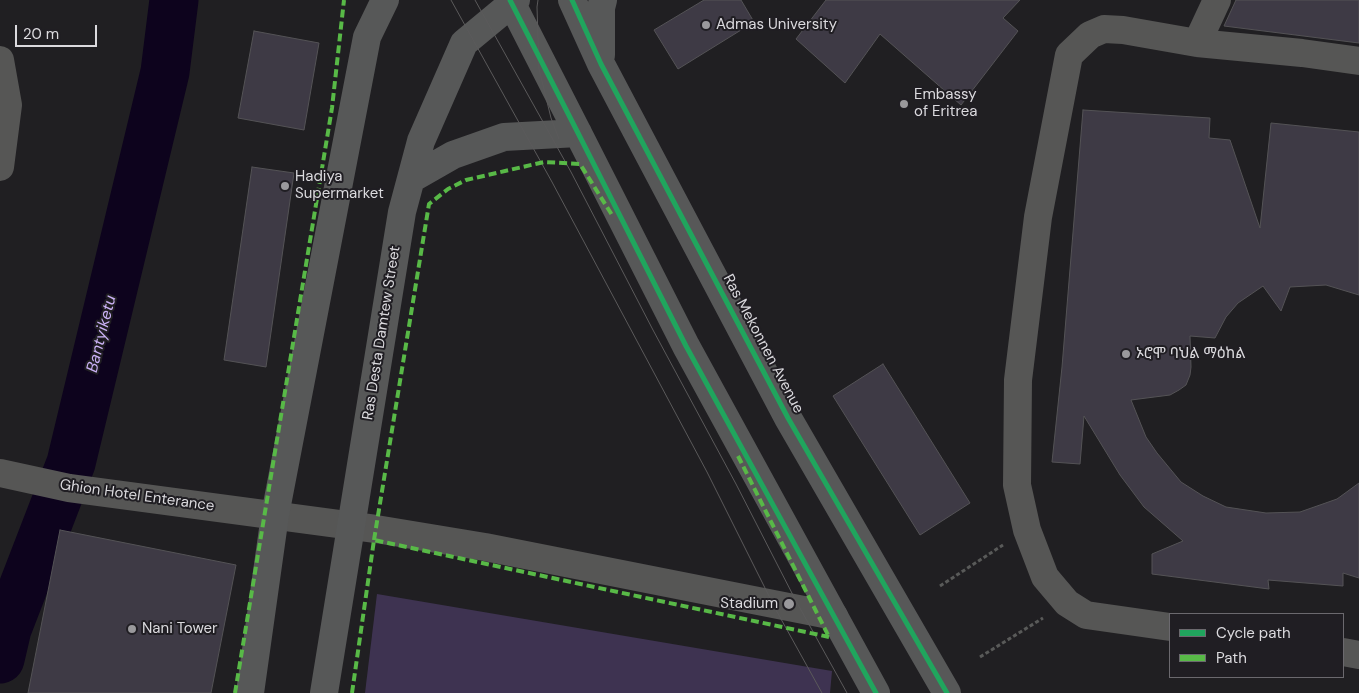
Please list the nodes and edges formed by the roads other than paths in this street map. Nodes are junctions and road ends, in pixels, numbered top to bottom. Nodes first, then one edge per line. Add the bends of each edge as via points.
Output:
1 (367, 0) edge
2 (386, 0) edge
3 (572, 0) edge
4 (603, 0) edge
5 (1217, 0) edge
6 (512, 1) edge
7 (367, 37) junction
8 (1197, 43) junction
9 (0, 60) edge
10 (1359, 61) edge
11 (601, 64) junction
12 (578, 133) junction
13 (0, 167) edge
14 (411, 179) junction
15 (0, 473) edge
16 (275, 515) junction
17 (351, 526) junction
18 (834, 616) junction
19 (1169, 627) edge
20 (1344, 652) edge
21 (1359, 654) edge
22 (250, 693) edge
23 (324, 693) edge
24 (876, 693) edge
25 (947, 693) edge

1 - 7 main road
2 - 7 main road
3 - 11 main road, Ras Mekonnen Avenue
4 - 11 main road
5 - 8 street
6 - 12 main road
6 - 14 main road, Ras Desta Damtew Street via 464,43 421,142
7 - 16 main road
8 - 10 street
8 - 19 street via 1104,29 1090,36 1069,55 1038,217 1018,380 1017,485 1027,530 1045,577 1067,603 1086,615
9 - 13 street via 8,105
11 - 25 main road, Ras Mekonnen Avenue via 788,418
12 - 14 main road via 504,137 453,155
12 - 18 main road via 686,346
14 - 17 main road, Ras Desta Damtew Street via 402,212
15 - 16 street, Ghion Hotel Enterance via 69,488
16 - 17 street, Ghion Hotel Enterance
16 - 22 main road
17 - 18 street, Ghion Hotel Enterance via 485,547
17 - 23 main road, Ras Desta Damtew Street
18 - 24 main road
20 - 21 street

